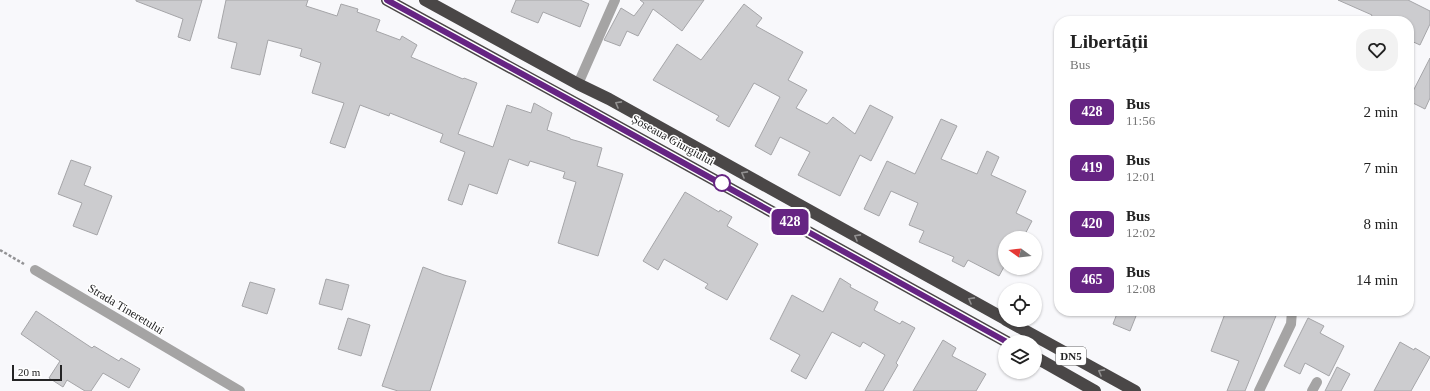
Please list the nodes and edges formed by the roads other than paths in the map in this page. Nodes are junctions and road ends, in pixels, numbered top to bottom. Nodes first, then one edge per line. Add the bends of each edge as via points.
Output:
1 (387, 0) edge
2 (425, 0) edge
3 (615, 0) edge
4 (578, 84) junction
5 (35, 270) road end
6 (998, 316) edge
7 (1291, 316) edge
8 (1019, 327) edge
9 (998, 337) edge
10 (1042, 362) edge
11 (240, 391) edge
12 (1095, 391) edge
13 (1135, 391) edge
14 (1259, 391) edge

1 - 9 highway, Șoseaua Giurgiului
2 - 4 highway, Șoseaua Giurgiului / DN5
3 - 4 street
6 -> 4 highway, Șoseaua Giurgiului / DN5
5 - 11 street, Strada Tineretului
7 - 14 street via 1290,324
13 -> 8 highway, Șoseaua Giurgiului / DN5
10 - 12 highway, DN5

